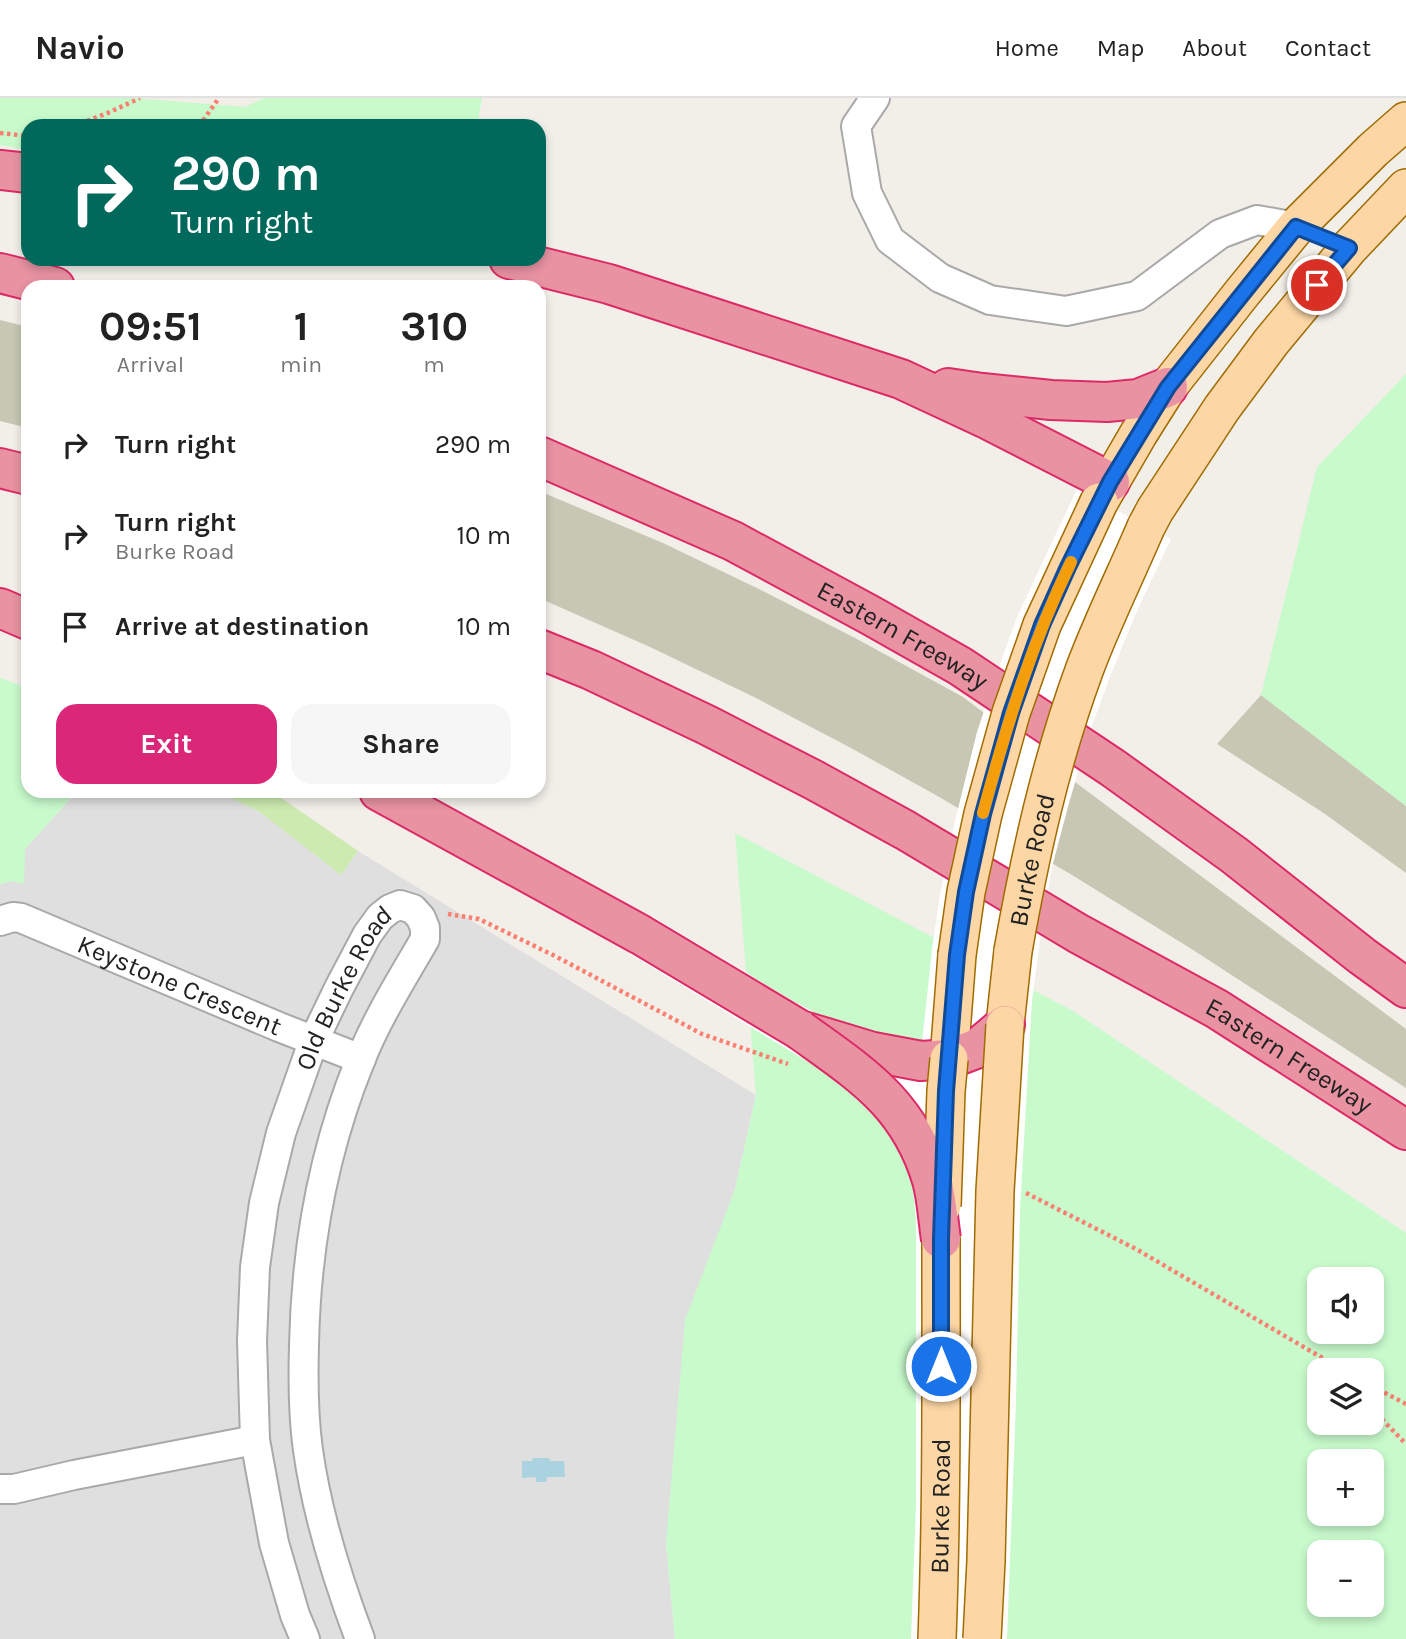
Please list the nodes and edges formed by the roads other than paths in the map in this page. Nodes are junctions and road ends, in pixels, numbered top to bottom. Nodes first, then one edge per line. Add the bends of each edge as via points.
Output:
1 (874, 98) edge
2 (1406, 121) edge
3 (0, 170) edge
4 (21, 172) edge
5 (1406, 188) edge
6 (1296, 227) junction
7 (1349, 248) junction
8 (536, 266) edge
9 (0, 273) edge
10 (28, 280) edge
11 (901, 379) junction
12 (1168, 387) junction
13 (546, 459) edge
14 (0, 468) edge
15 (21, 473) edge
16 (1104, 492) junction
17 (1151, 518) junction
18 (0, 608) edge
19 (21, 617) edge
20 (546, 652) edge
21 (392, 798) edge
22 (0, 921) edge
23 (1406, 988) edge
24 (1004, 1025) junction
25 (800, 1030) junction
26 (313, 1042) junction
27 (360, 1059) junction
28 (949, 1059) junction
29 (1406, 1130) edge
30 (941, 1239) junction
31 (255, 1440) junction
32 (0, 1489) edge
33 (305, 1639) edge
34 (360, 1639) edge
35 (937, 1639) edge
36 (982, 1639) edge

1 - 6 street via 856,126 867,192 890,240 940,278 990,300 1066,311 1138,296 1220,234 1257,220
2 - 6 main road, Burke Road
3 - 4 highway
5 - 7 main road, Burke Road
6 - 7 main road
6 - 12 main road, Burke Road
7 - 17 main road, Burke Road via 1262,353
8 - 11 highway
9 - 10 highway
11 - 12 highway via 982,393 1107,402 1138,399
11 - 16 highway via 989,420
12 - 16 main road, Burke Road
13 - 23 highway, Eastern Freeway via 733,541 960,666 1113,768
14 - 15 highway
16 - 17 main road
16 - 28 main road, Burke Road, bridge via 1042,625 997,762 966,892
17 - 24 main road, Burke Road, bridge via 1086,667 1057,752 1027,874
18 - 19 highway
20 - 29 highway, Eastern Freeway via 707,725 905,830 1079,934 1217,1009
21 - 25 highway via 641,935
22 - 26 street, Keystone Crescent via 22,918
24 - 28 highway via 978,1048
24 - 36 main road, Burke Road, bridge
25 - 28 highway, bridge via 873,1052 921,1061
25 - 30 highway, bridge via 864,1076 891,1102 919,1143 933,1182
26 - 27 street, Keystone Crescent
26 - 27 street, Old Burke Road via 380,917 400,905 414,909 425,928 425,939
26 - 31 street, Old Burke Road via 281,1133 264,1203 252,1341
27 - 34 street, Old Burke Road via 341,1112 311,1241 303,1393 322,1520
28 - 30 main road, Burke Road, bridge
30 - 35 main road, Burke Road
31 - 32 street
31 - 33 street, Old Burke Road via 274,1543

